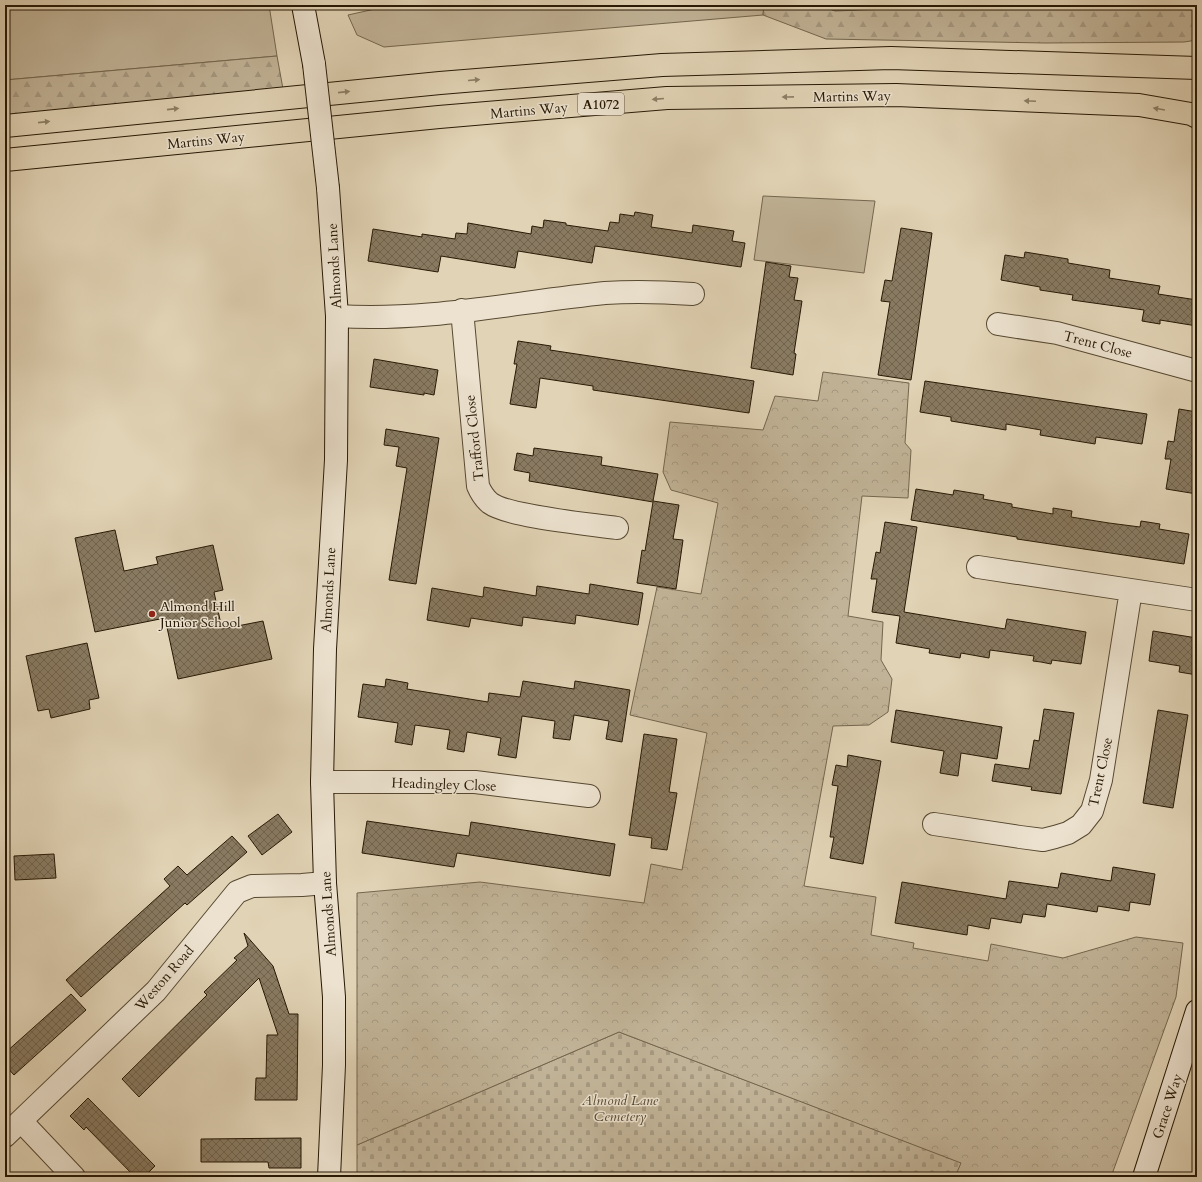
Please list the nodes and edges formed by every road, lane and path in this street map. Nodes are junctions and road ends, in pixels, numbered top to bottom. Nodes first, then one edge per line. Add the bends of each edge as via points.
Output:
1 (303, 5) edge
2 (1197, 68) edge
3 (1197, 117) edge
4 (5, 126) edge
5 (5, 160) edge
6 (693, 294) dead end
7 (462, 310) junction
8 (337, 316) junction
9 (998, 324) dead end
10 (1197, 371) edge
11 (617, 528) dead end
12 (978, 567) dead end
13 (1131, 590) junction
14 (1197, 600) edge
15 (322, 782) junction
16 (589, 796) dead end
17 (934, 824) dead end
18 (325, 883) junction
19 (1197, 1011) edge
20 (10, 1130) edge
21 (74, 1177) edge
22 (329, 1177) edge
23 (1144, 1177) edge

1 - 8 street, Almonds Lane, bridge via 314,64 328,188
4 -> 2 main road via 440,83 662,65 891,58
3 -> 5 main road, Martins Way / A1072 via 1139,106 896,95 667,98 439,117
6 - 7 street via 606,293
7 - 8 street via 398,318
7 - 11 street, Trafford Close via 478,486 483,496 491,504 520,514
8 - 15 street, Almonds Lane via 336,460 325,648
9 - 10 street, Trent Close via 1057,333
12 - 13 street
13 - 14 street
13 - 17 street, Trent Close via 1100,780 1092,811 1081,824 1068,833 1043,840
15 - 16 street, Headingley Close via 475,782
15 - 18 street, Almonds Lane
18 - 20 street, Weston Road via 252,886 237,892 156,991
18 - 22 street, Almonds Lane via 334,997
19 - 23 street, Grace Way
20 - 21 street, Weston Road

